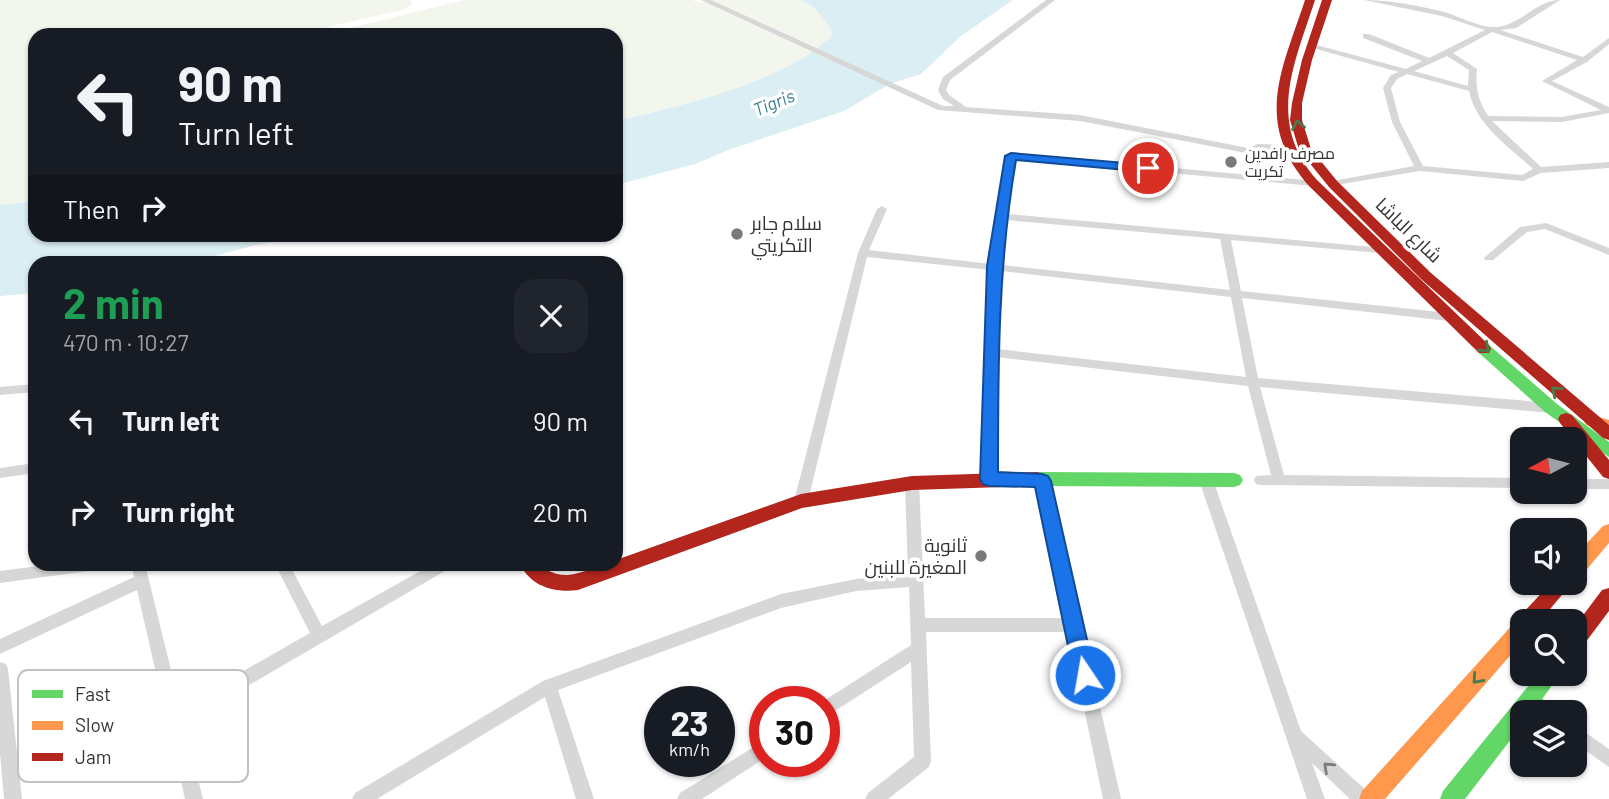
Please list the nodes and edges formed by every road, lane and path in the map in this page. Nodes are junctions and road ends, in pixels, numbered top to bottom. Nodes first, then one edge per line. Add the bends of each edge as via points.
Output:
1 (705, 0) edge
2 (1051, 0) edge
3 (1311, 0) edge
4 (1327, 0) edge
5 (1368, 0) edge
6 (1539, 0) edge
7 (1553, 2) edge
8 (1493, 29) junction
9 (1366, 36) dead end
10 (1609, 40) edge
11 (1312, 45) junction
12 (1447, 53) junction
13 (1429, 61) junction
14 (1584, 61) junction
15 (1407, 71) junction
16 (1471, 89) junction
17 (965, 110) junction
18 (1609, 110) edge
19 (1484, 118) junction
20 (1290, 153) junction
21 (1609, 165) edge
22 (1420, 169) junction
23 (1539, 170) junction
24 (1313, 183) junction
25 (1333, 184) junction
26 (882, 209) dead end
27 (1000, 216) junction
28 (1225, 236) junction
29 (1380, 250) junction
30 (863, 253) junction
31 (1609, 253) edge
32 (1489, 258) dead end
33 (994, 266) junction
34 (1236, 292) junction
35 (1449, 317) junction
36 (990, 352) junction
37 (1253, 382) junction
38 (28, 389) edge
39 (0, 391) edge
40 (1551, 408) junction
41 (1566, 419) junction
42 (1592, 421) junction
43 (1609, 426) edge
44 (1609, 434) edge
45 (1609, 451) edge
46 (28, 469) edge
47 (1609, 472) edge
48 (0, 473) edge
49 (989, 479) junction
50 (1206, 480) junction
51 (1234, 480) dead end
52 (1261, 480) dead end
53 (1279, 480) junction
54 (1042, 481) junction
55 (912, 483) junction
56 (1510, 483) edge
57 (1587, 484) edge
58 (1609, 484) edge
59 (801, 501) junction
60 (1609, 531) edge
61 (1587, 556) edge
62 (623, 566) edge
63 (44, 571) edge
64 (140, 571) edge
65 (286, 571) edge
66 (433, 571) edge
67 (534, 571) edge
68 (608, 571) edge
69 (0, 577) edge
70 (143, 580) junction
71 (916, 580) junction
72 (1552, 595) edge
73 (1609, 596) edge
74 (1539, 609) edge
75 (917, 625) junction
76 (1074, 625) junction
77 (1587, 625) edge
78 (320, 637) junction
79 (1510, 642) edge
80 (0, 647) edge
81 (918, 649) junction
82 (0, 669) edge
83 (162, 670) edge
84 (248, 678) edge
85 (549, 686) junction
86 (1541, 686) edge
87 (1531, 699) joint
88 (840, 700) edge
89 (1293, 734) junction
90 (1587, 742) edge
91 (749, 758) edge
92 (1609, 759) edge
93 (189, 782) edge
94 (13, 799) edge
95 (194, 799) edge
96 (361, 799) edge
97 (585, 799) edge
98 (685, 799) edge
99 (874, 799) edge
100 (1112, 799) edge
101 (1316, 799) edge
102 (1363, 799) edge
103 (1370, 799) edge
104 (1451, 799) edge

1 - 17 street via 926,103
2 - 17 street via 946,79 942,90 946,97
3 - 20 main road via 1281,94 1281,121
4 - 11 main road, شارع الباشا
5 - 8 street
6 - 7 street
7 - 8 street via 1513,26
8 - 12 street
8 - 14 street
9 - 13 street
10 - 14 street
11 - 15 street
25 -> 11 main road, شارع الباشا via 1305,150 1296,120
12 - 13 street
12 - 16 street via 1473,69
13 - 15 street
14 - 18 street via 1546,82
15 - 16 street
15 - 22 street via 1387,88 1396,122
16 - 19 street
17 - 20 street via 1080,118 1258,155
18 - 19 street via 1563,121
19 - 23 street
20 - 24 main road
21 - 23 street
22 - 23 street via 1513,178
22 - 25 street
24 - 27 street via 1011,156
24 - 29 main road
42 -> 25 main road, شارع الباشا via 1444,292
26 - 30 street
27 - 28 street
27 - 33 street
28 - 29 street
28 - 34 street
29 - 35 main road
30 - 33 street
30 - 59 street
31 - 32 street via 1546,226 1524,229
33 - 34 street
33 - 36 street
34 - 35 street
34 - 37 street
35 -> 40 main road
36 - 37 street
36 - 49 street
37 - 40 street
37 - 53 street
38 - 39 street
40 - 41 main road
41 - 45 main road
41 - 47 main road
42 - 43 main road
42 - 44 main road, شارع الباشا
46 - 48 street
49 - 54 main road
49 - 55 main road
50 - 51 main road
50 - 54 main road
50 - 89 street
52 - 53 street
53 - 56 street
54 - 76 street
55 - 59 main road
55 - 71 street
57 - 58 street
59 - 62 main road
60 - 61 main road
63 - 69 street
64 - 70 street
65 - 78 street
66 - 78 street
67 - 68 main road via 548,583 578,582
70 - 80 street
70 - 83 street
71 - 75 street
71 - 85 street via 856,585 781,601
72 - 74 main road
73 - 77 main road
75 - 76 street
75 - 81 street
76 - 100 street
78 - 84 street
79 -> 103 main road
81 - 88 street
81 - 99 street via 923,761
82 - 94 street
85 - 96 street
85 - 97 street
86 - 87 main road
87 - 104 main road
89 - 101 street
102 -> 89 street
90 - 92 street
91 - 98 street
93 - 95 street

